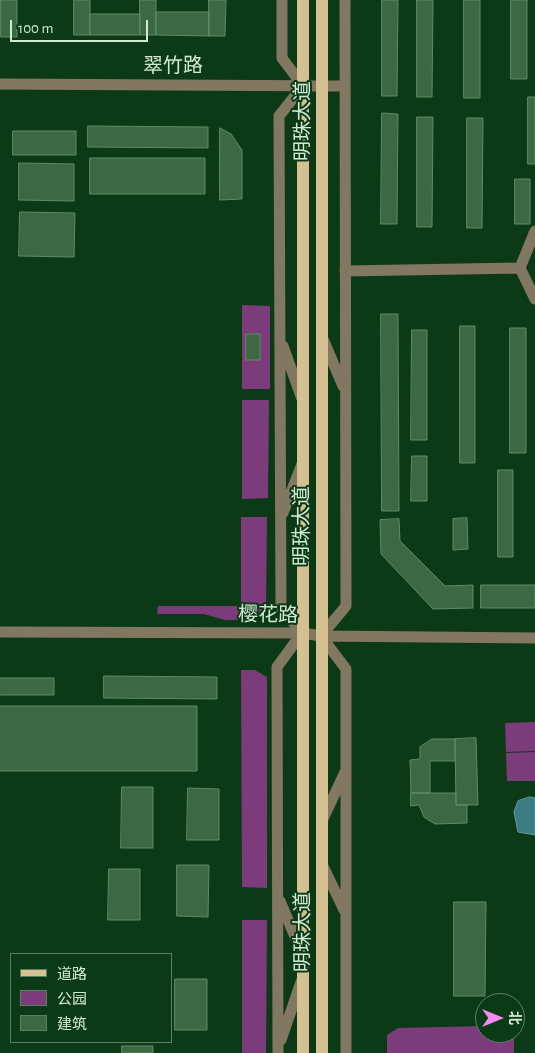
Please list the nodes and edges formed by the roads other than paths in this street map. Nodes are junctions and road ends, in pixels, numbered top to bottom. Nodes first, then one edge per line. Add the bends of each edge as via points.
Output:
1 (282, 0) edge
2 (303, 0) edge
3 (322, 0) edge
4 (345, 0) edge
5 (0, 84) edge
6 (303, 86) junction
7 (322, 86) junction
8 (345, 86) junction
9 (302, 193) junction
10 (322, 193) junction
11 (535, 231) edge
12 (520, 268) junction
13 (345, 271) junction
14 (535, 299) edge
15 (322, 335) junction
16 (280, 337) junction
17 (346, 392) junction
18 (302, 400) junction
19 (302, 464) junction
20 (281, 520) junction
21 (302, 538) junction
22 (321, 539) junction
23 (0, 632) edge
24 (302, 633) junction
25 (321, 636) junction
26 (535, 638) edge
27 (302, 749) junction
28 (321, 750) junction
29 (346, 769) junction
30 (322, 823) junction
31 (322, 863) junction
32 (277, 894) junction
33 (346, 914) junction
34 (303, 954) junction
35 (303, 978) junction
36 (278, 1051) edge
37 (303, 1053) edge
38 (322, 1053) edge
39 (346, 1053) edge

1 - 6 street via 282,58
2 - 6 main road, 明珠大道
3 - 7 main road, 明珠大道
4 - 8 street
5 - 6 street, 翠竹路
6 - 7 street, 翠竹路
6 - 9 main road, 明珠大道
6 - 16 street via 279,116
7 - 8 street, 翠竹路
7 - 10 main road, 明珠大道
8 - 13 street
9 - 10 main road via 309,180 317,180
9 - 18 main road, 明珠大道
10 - 15 main road, 明珠大道
11 - 12 street
12 - 13 street
12 - 14 street
13 - 17 street
15 - 17 street
15 - 22 main road, 明珠大道
16 - 18 street
16 - 20 street
17 - 25 street via 346,606
18 - 19 main road, 明珠大道
19 - 20 street
19 - 21 main road, 明珠大道
20 - 24 street via 281,608
21 - 22 main road via 307,550 315,549
21 - 24 main road, 明珠大道
22 - 25 main road, 明珠大道
23 - 24 street, 樱花路
24 - 25 street, 樱花路
24 - 27 main road, 明珠大道
24 - 32 street via 277,668
25 - 26 street, 樱花路
25 - 28 main road, 明珠大道
25 - 29 street via 346,669
27 - 28 main road via 308,740 314,741
27 - 34 main road, 明珠大道
28 - 30 main road, 明珠大道
29 - 30 street
29 - 33 street
30 - 31 main road, 明珠大道
31 - 33 street
31 - 38 main road, 明珠大道
32 - 34 street
32 - 36 street
33 - 39 street
34 - 35 main road, 明珠大道
35 - 36 street
35 - 37 main road, 明珠大道

